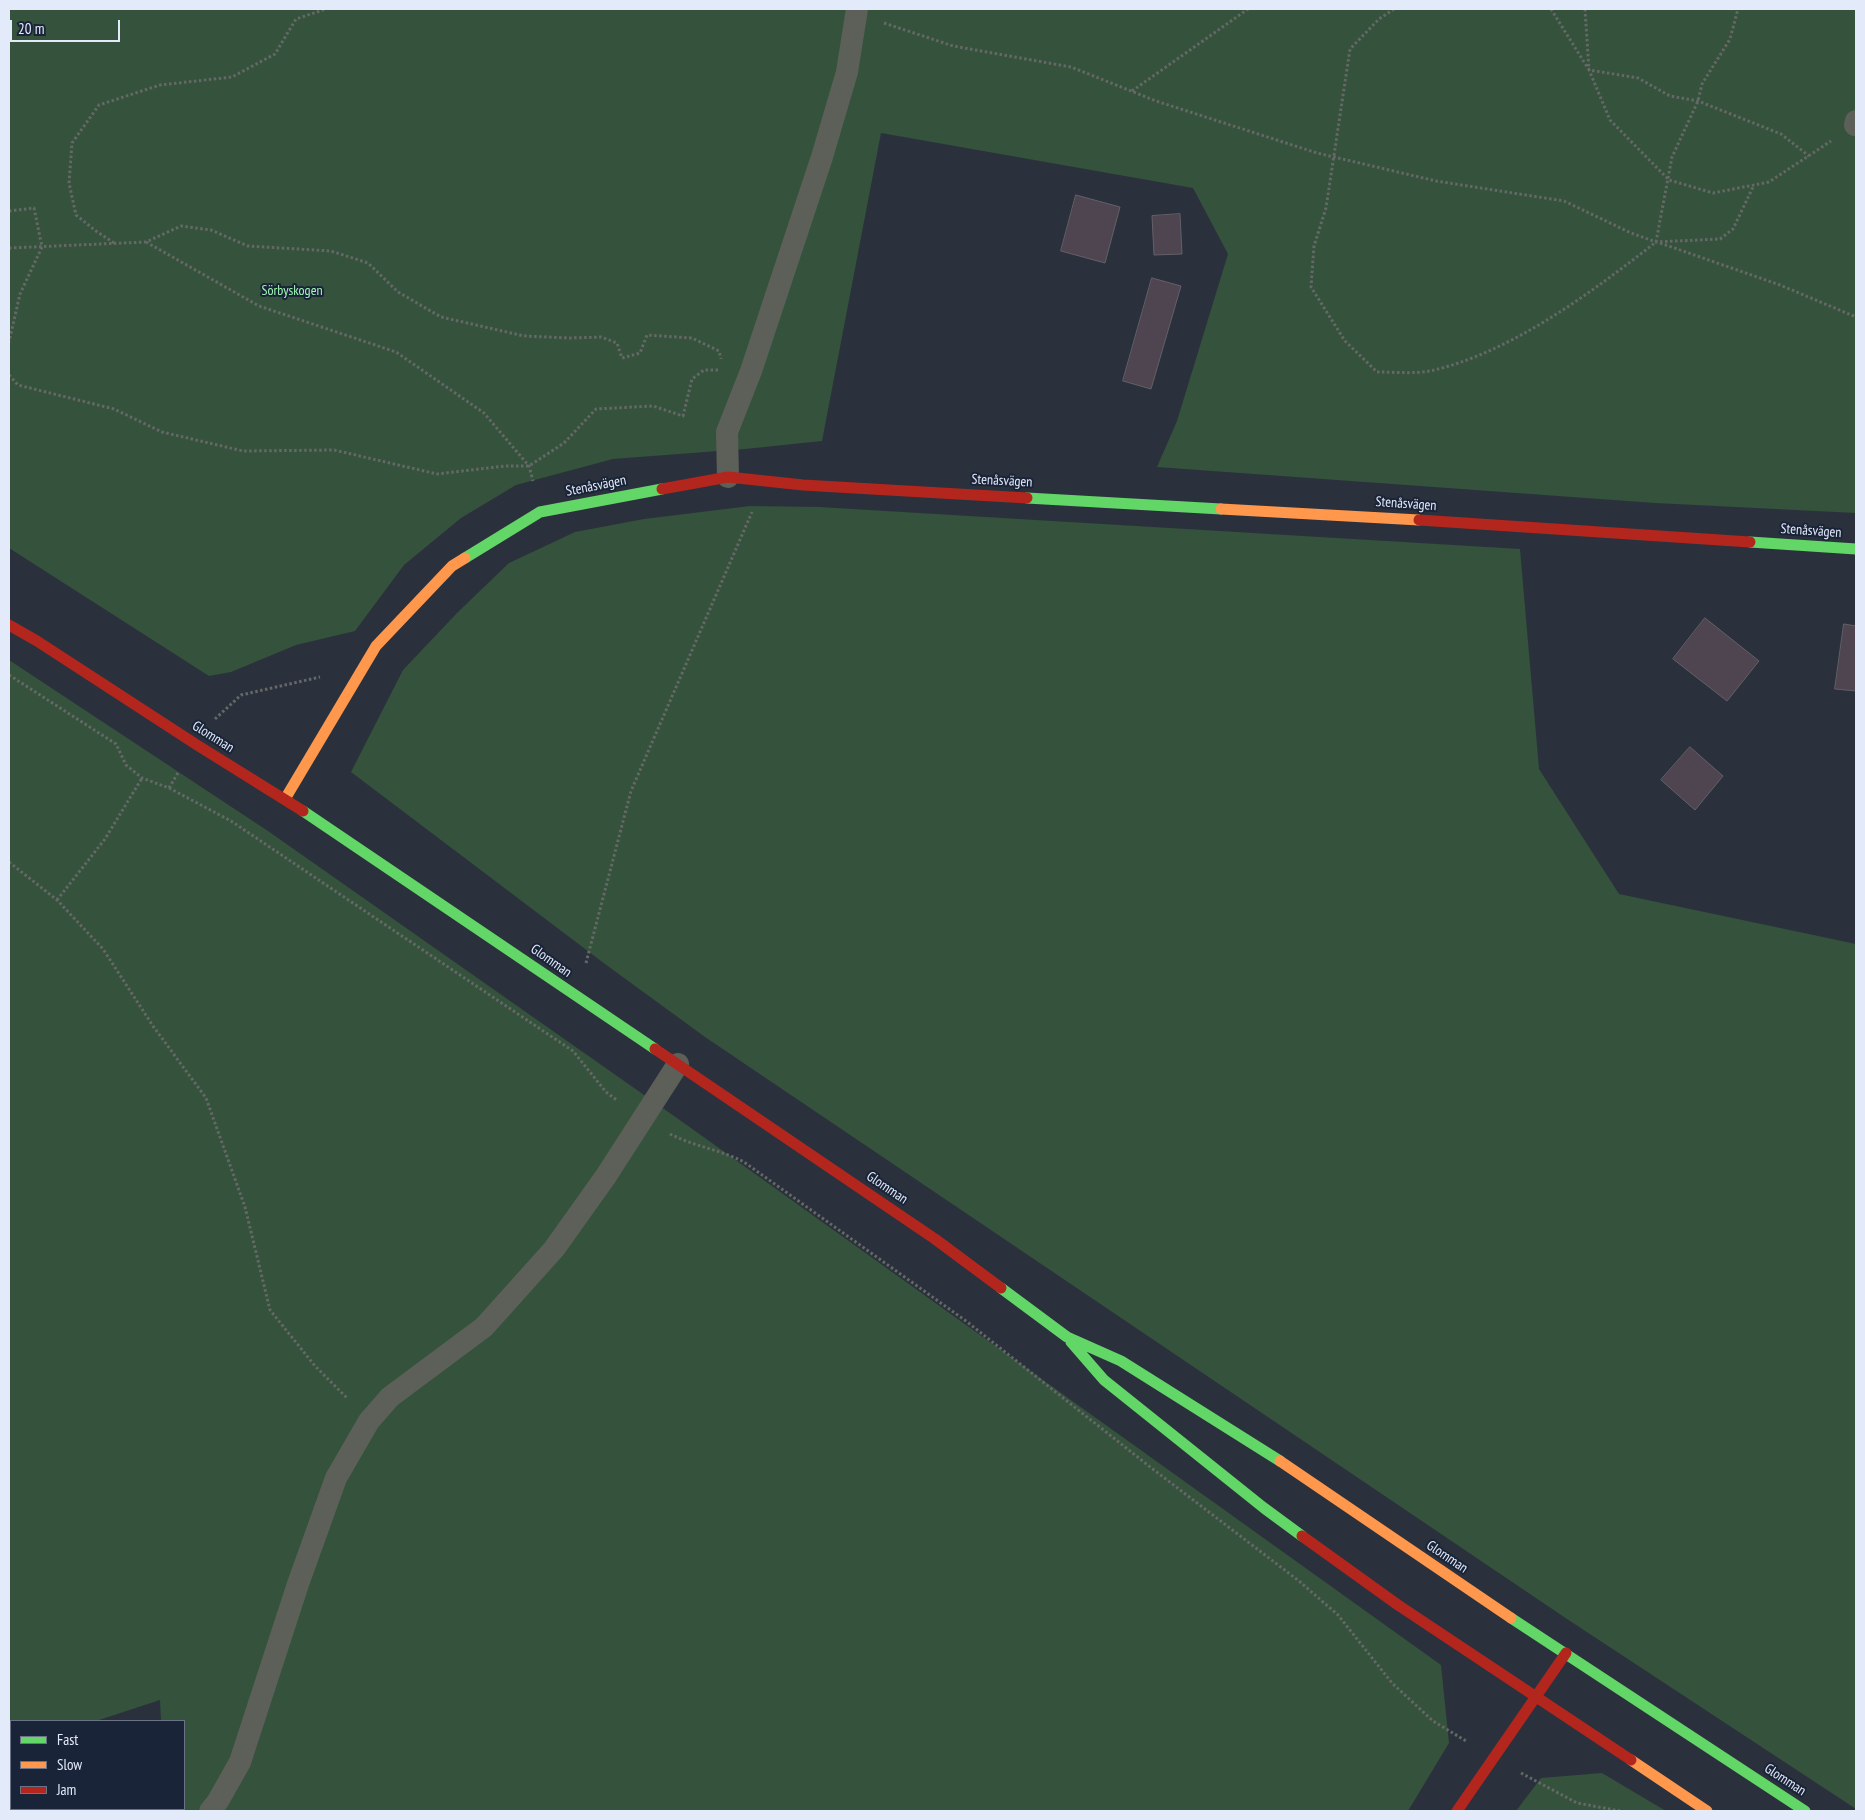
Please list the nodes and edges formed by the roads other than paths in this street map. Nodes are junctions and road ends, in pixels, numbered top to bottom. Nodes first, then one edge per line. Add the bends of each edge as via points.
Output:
1 (856, 11) edge
2 (728, 478) junction
3 (1856, 550) edge
4 (9, 625) edge
5 (284, 799) junction
6 (678, 1064) junction
7 (1067, 1337) junction
8 (1566, 1653) junction
9 (1536, 1697) junction
10 (210, 1811) edge
11 (1457, 1811) edge
12 (1708, 1811) edge
13 (1806, 1811) edge

1 - 2 lane via 847,72 822,157 727,432
2 - 3 main road, Stenåsvägen
2 - 5 main road, Stenåsvägen via 540,512 452,566 376,646
4 - 5 main road, Glomman
5 - 6 main road, Glomman
6 - 7 main road, Glomman via 935,1239
6 - 10 lane via 606,1176 554,1248 484,1327 390,1397 369,1421 336,1478 240,1762
7 - 8 main road, Glomman via 1121,1361 1174,1393
7 - 9 main road, Glomman via 1104,1380 1264,1508 1398,1605
8 - 9 main road
8 - 13 main road, Glomman
9 - 11 main road
9 - 12 main road, Glomman

